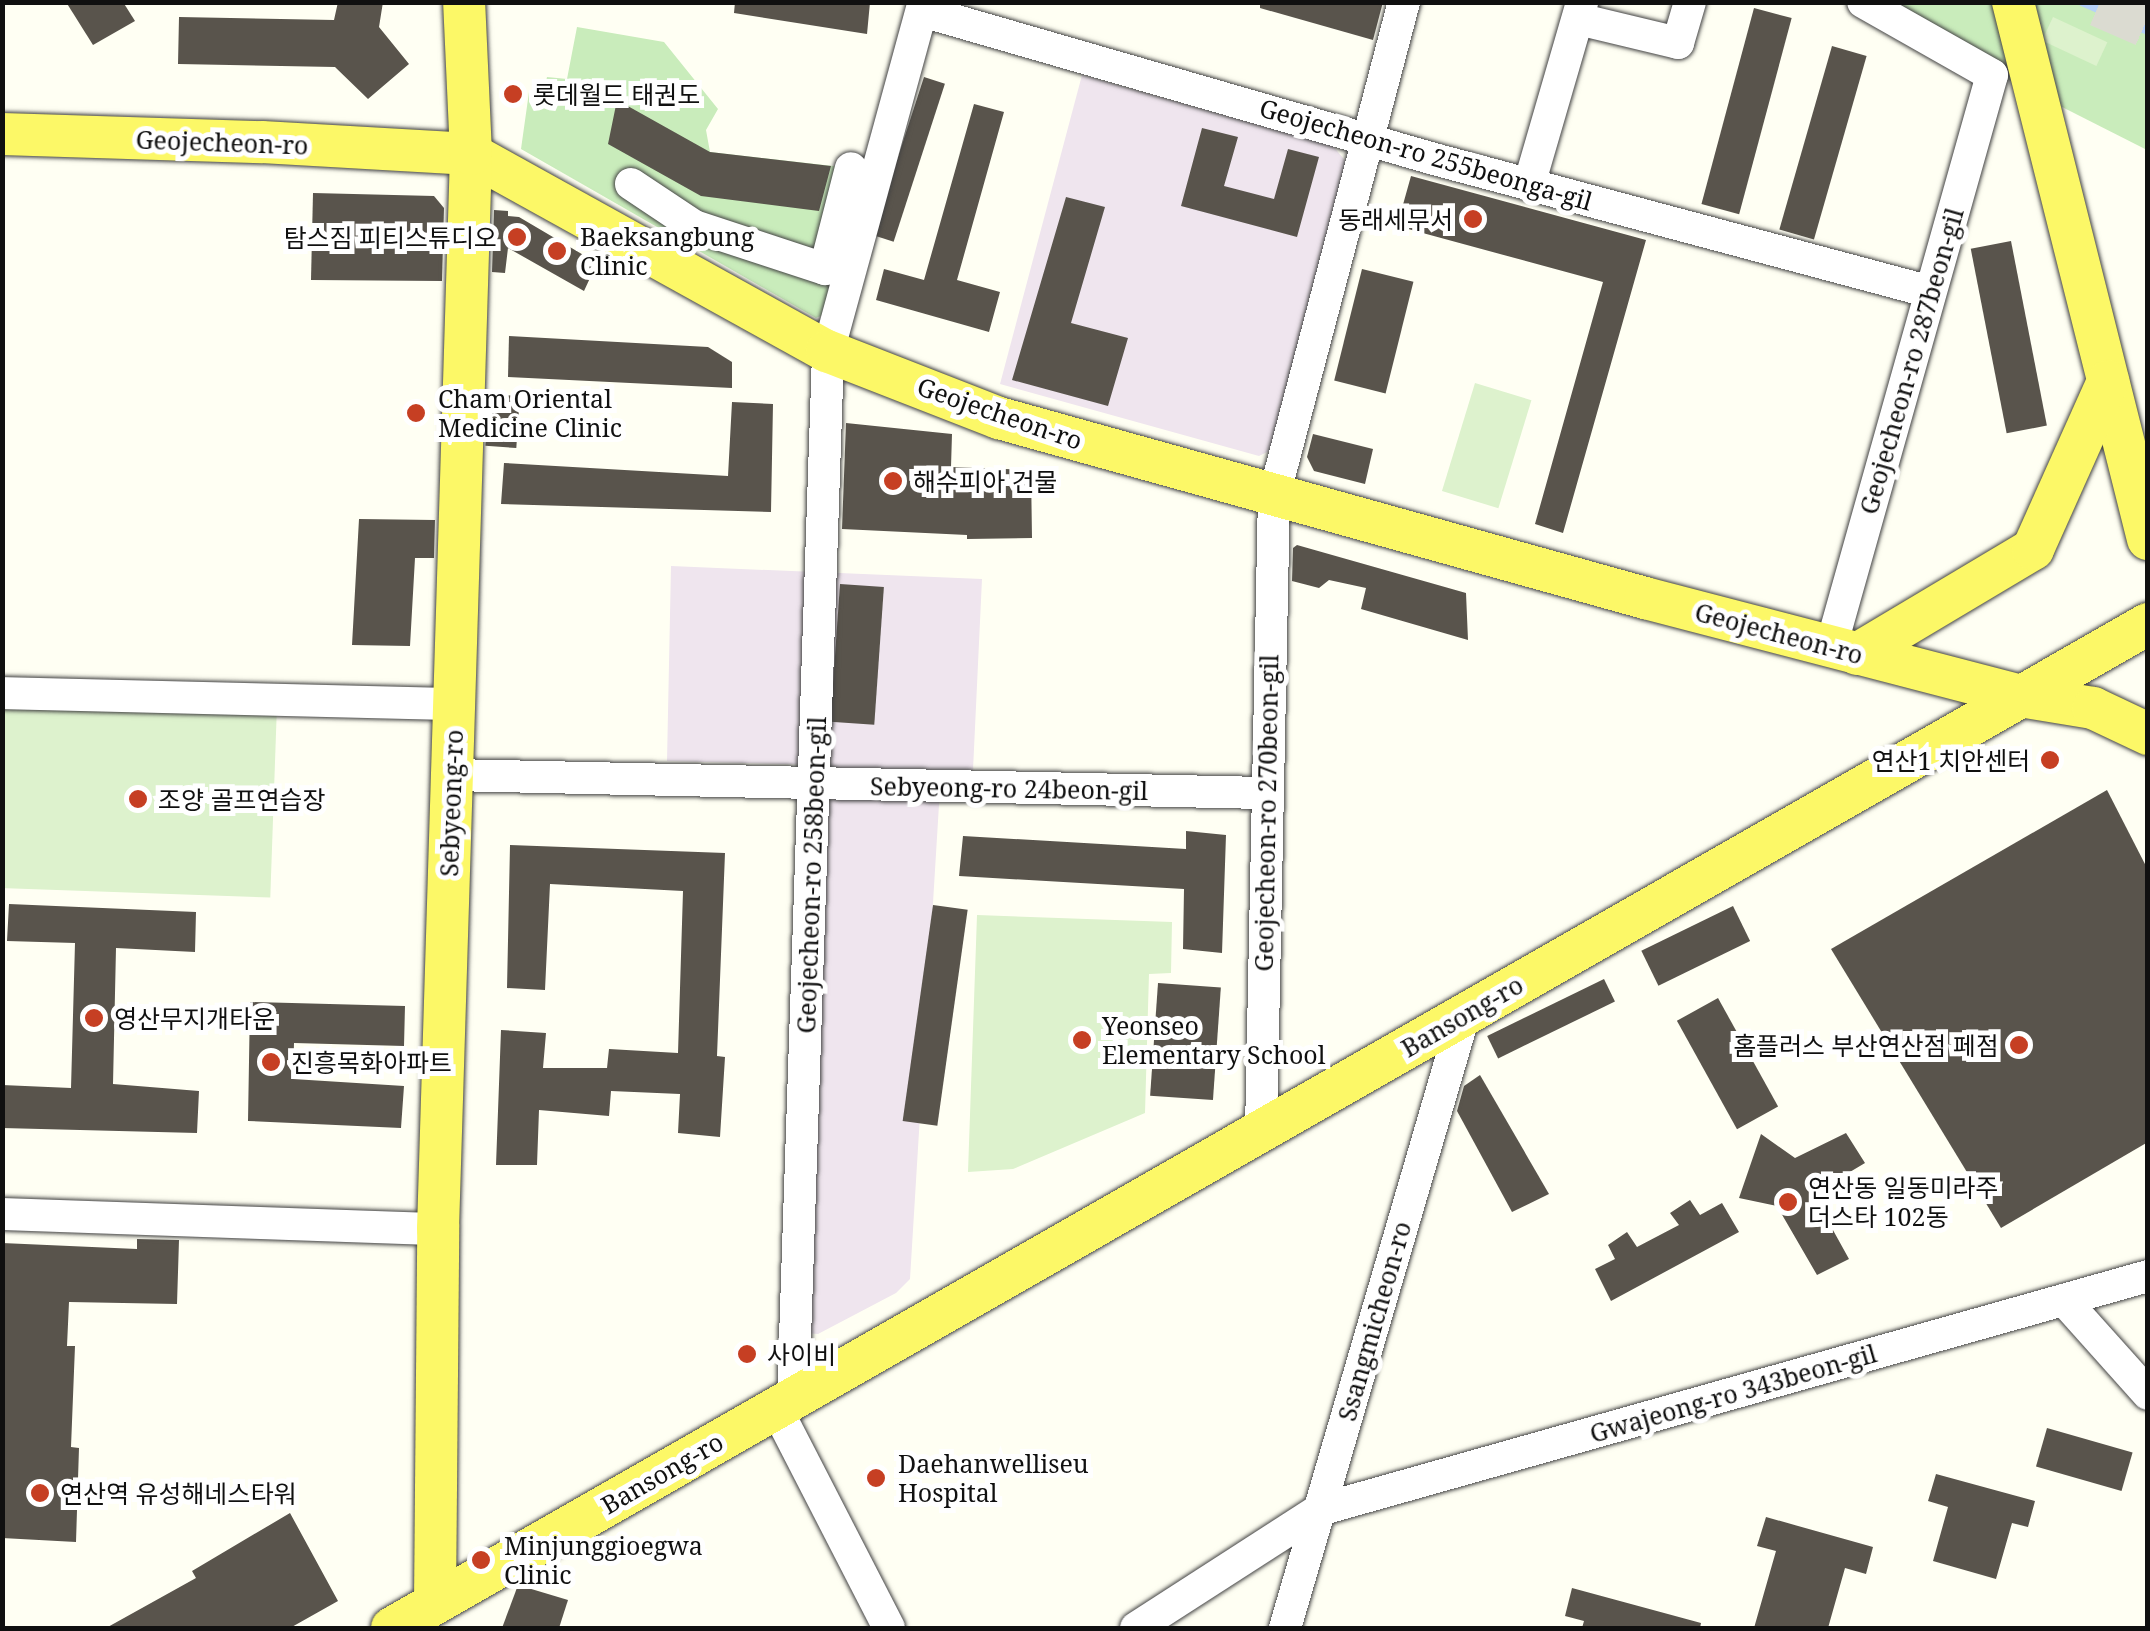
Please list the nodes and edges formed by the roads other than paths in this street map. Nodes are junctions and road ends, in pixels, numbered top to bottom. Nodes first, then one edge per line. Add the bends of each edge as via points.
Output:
1 (464, 2) edge
2 (1404, 2) edge
3 (1690, 2) edge
4 (1863, 2) edge
5 (2013, 2) edge
6 (923, 7) edge
7 (1580, 11) edge
8 (2, 134) edge
9 (1368, 138) junction
10 (471, 154) junction
11 (851, 168) dead end
12 (631, 184) dead end
13 (1529, 185) junction
14 (1930, 292) junction
15 (828, 352) junction
16 (2108, 381) junction
17 (2148, 450) edge
18 (1274, 496) junction
19 (2148, 539) edge
20 (2148, 624) edge
21 (1844, 650) junction
22 (2, 694) edge
23 (2020, 696) junction
24 (454, 704) junction
25 (2148, 734) edge
26 (452, 775) junction
27 (814, 783) junction
28 (1266, 793) junction
29 (1464, 1014) junction
30 (1261, 1130) junction
31 (2, 1214) edge
32 (438, 1230) junction
33 (2148, 1276) edge
34 (2064, 1300) junction
35 (2148, 1394) edge
36 (785, 1403) junction
37 (1319, 1510) junction
38 (435, 1603) junction
39 (392, 1628) edge
40 (889, 1628) edge
41 (1136, 1628) edge
42 (1285, 1628) edge

1 - 10 main road, Sebyeong-ro
2 - 9 street, Geojecheon-ro 270beon-gil
3 - 7 street via 1678,43
4 - 14 street, Geojecheon-ro 287beon-gil via 1992,75
5 - 16 main road
6 - 9 street, Geojecheon-ro 255beonga-gil
6 - 15 street, Geojecheon-ro 258beon-gil
7 - 13 street
8 - 10 main road, Geojecheon-ro
9 - 13 street, Geojecheon-ro 255beonga-gil
9 - 18 street, Geojecheon-ro 270beon-gil
10 - 15 main road, Geojecheon-ro
10 - 24 main road, Sebyeong-ro
11 - 12 street via 825,269 694,226
13 - 14 street, Geojecheon-ro 255beonga-gil
14 - 21 street, Geojecheon-ro 287beon-gil
15 - 18 main road, Geojecheon-ro via 999,418
15 - 27 street, Geojecheon-ro 258beon-gil
16 - 17 main road
16 - 19 main road
16 - 21 main road via 2032,549
18 - 21 main road, Geojecheon-ro
18 - 28 street, Geojecheon-ro 270beon-gil
20 - 23 main road, Bansong-ro
21 - 23 main road, Geojecheon-ro
22 - 24 street
23 - 25 main road, Geojecheon-ro via 2092,708
23 - 29 main road, Bansong-ro
24 - 26 main road, Sebyeong-ro
26 - 27 street, Sebyeong-ro 24beon-gil
26 - 32 main road, Sebyeong-ro
27 - 28 street, Sebyeong-ro 24beon-gil
27 - 36 street, Geojecheon-ro 258beon-gil
28 - 30 street, Geojecheon-ro 270beon-gil
29 - 30 main road, Bansong-ro
29 - 37 street, Ssangmicheon-ro
30 - 36 main road, Bansong-ro
31 - 32 street
32 - 38 main road, Sebyeong-ro
33 - 34 street, Gwajeong-ro 343beon-gil
34 - 35 street
34 - 37 street, Gwajeong-ro 343beon-gil
36 - 38 main road, Bansong-ro
36 - 40 street
37 - 41 street, Gwajeong-ro 343beon-gil
37 - 42 street, Ssangmicheon-ro
38 - 39 main road, Bansong-ro

